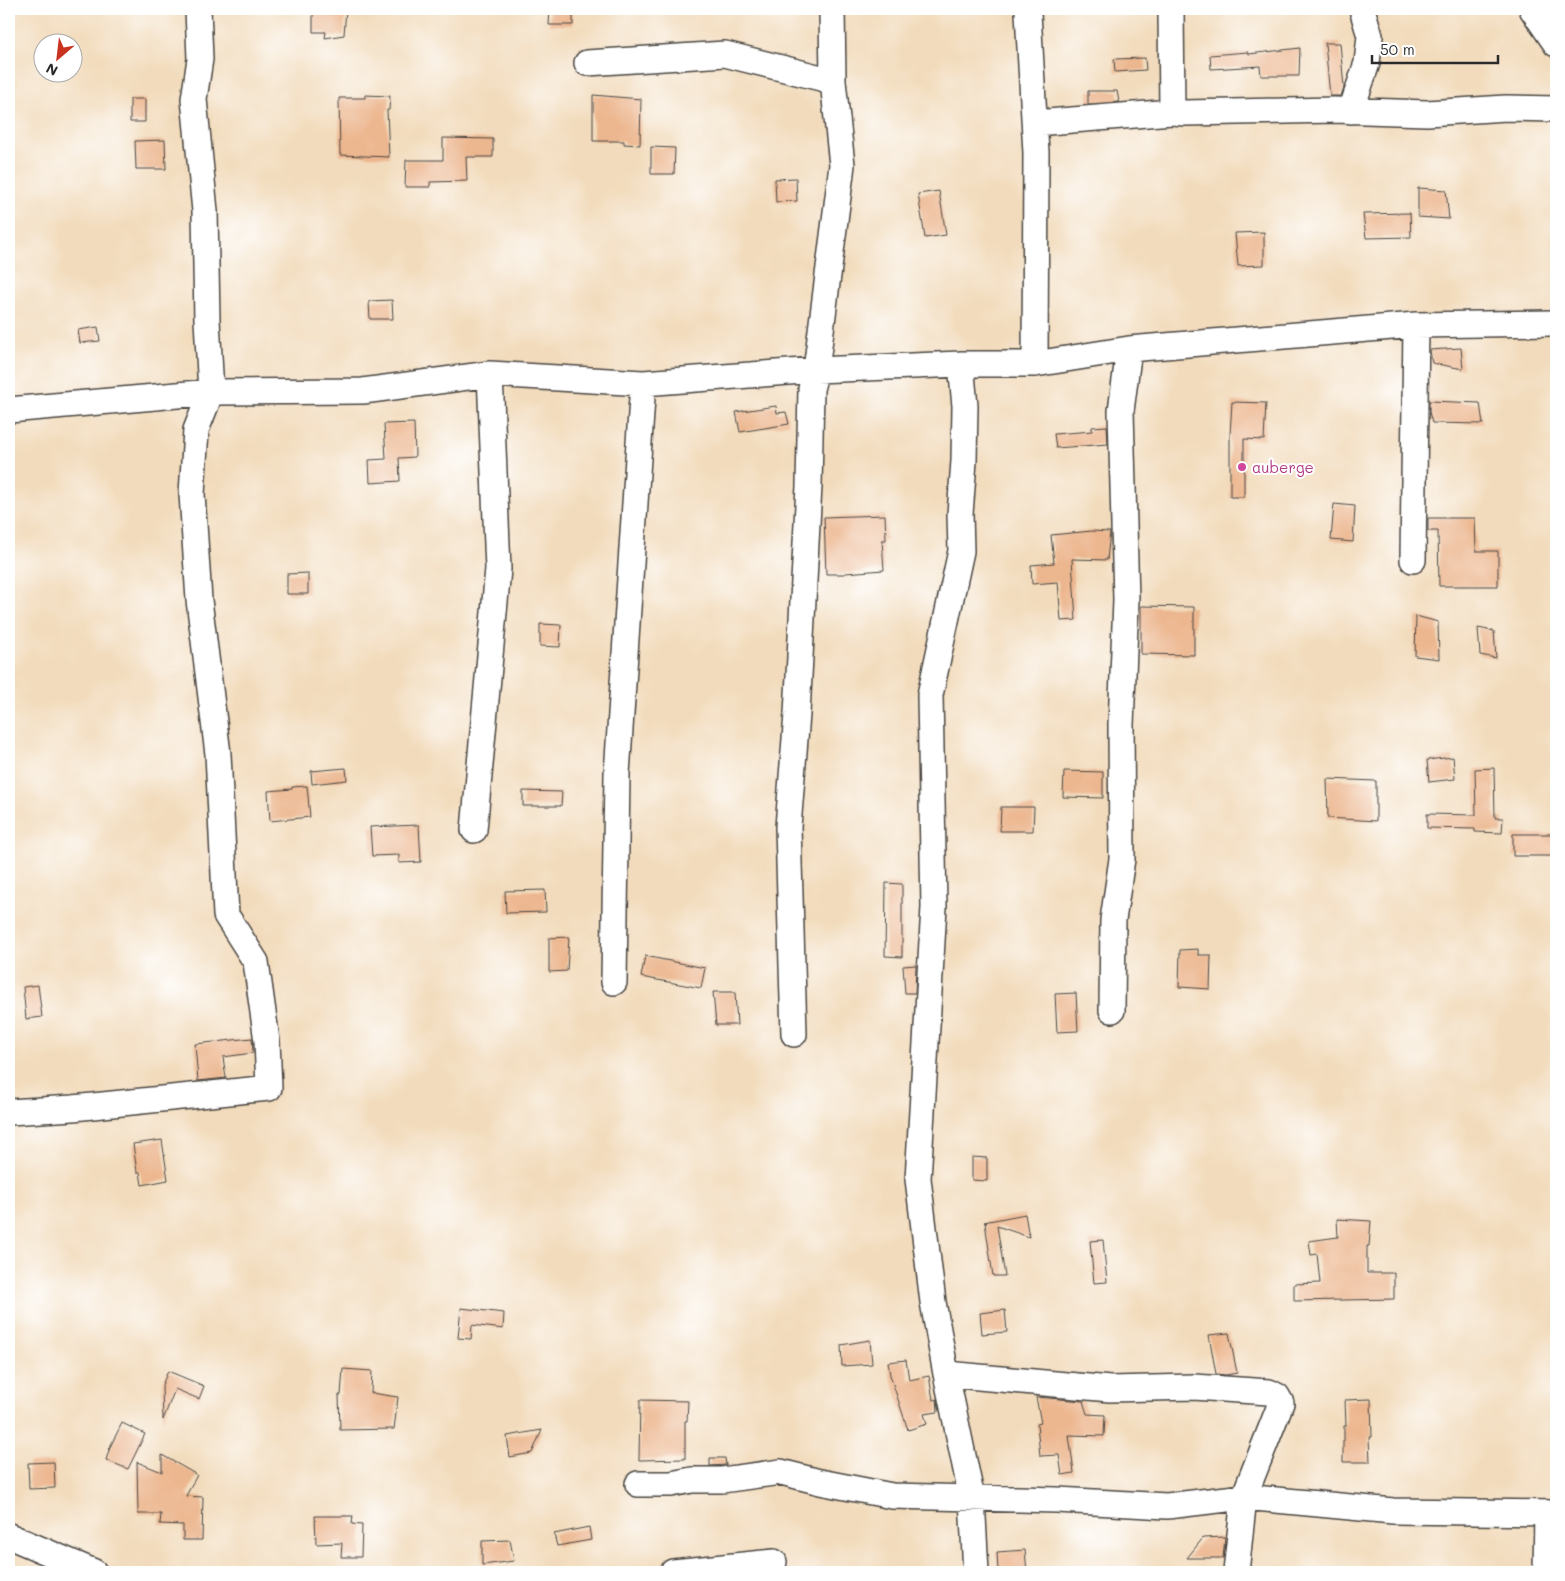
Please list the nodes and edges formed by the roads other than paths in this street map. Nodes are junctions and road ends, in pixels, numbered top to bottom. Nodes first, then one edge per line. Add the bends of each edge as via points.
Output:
1 (198, 9) edge
2 (832, 9) edge
3 (1171, 9) edge
4 (1362, 9) edge
5 (1532, 9) edge
6 (1028, 13) dead end
7 (1556, 44) edge
8 (587, 63) dead end
9 (833, 80) junction
10 (1556, 109) edge
11 (1351, 111) junction
12 (1172, 112) junction
13 (1035, 123) junction
14 (1556, 323) edge
15 (1416, 325) junction
16 (1129, 349) junction
17 (960, 364) junction
18 (1036, 364) junction
19 (816, 370) junction
20 (490, 374) junction
21 (644, 383) junction
22 (211, 392) junction
23 (9, 410) edge
24 (1413, 560) dead end
25 (474, 830) dead end
26 (614, 982) dead end
27 (1112, 1010) dead end
28 (794, 1034) dead end
29 (9, 1112) edge
30 (946, 1374) junction
31 (638, 1484) dead end
32 (1244, 1497) junction
33 (972, 1498) junction
34 (1552, 1513) edge
35 (9, 1536) edge
36 (774, 1562) dead end
37 (94, 1572) edge
38 (673, 1572) edge
39 (976, 1572) edge
40 (1236, 1572) edge
41 (1546, 1572) edge

1 - 22 street via 200,59 194,99 204,211
2 - 9 street
3 - 12 street
4 - 11 street via 1370,36 1368,63
5 - 7 street
6 - 13 street
8 - 9 street via 725,54
9 - 19 street via 842,166
10 - 11 street via 1506,108 1427,113
11 - 12 street
12 - 13 street
13 - 18 street
14 - 15 street
15 - 16 street
15 - 24 street
16 - 18 street
16 - 27 street via 1121,411 1126,600 1121,725 1122,859 1113,920
17 - 18 street
17 - 19 street
17 - 30 street via 965,406 961,551 930,695 934,908 918,1179 933,1302
19 - 21 street
19 - 28 street via 811,389 810,486 788,827
20 - 21 street
20 - 22 street via 363,391
20 - 25 street via 498,568
21 - 26 street via 617,774
22 - 23 street
22 - 29 street via 196,430 192,494 199,600 218,754 226,915 256,962 267,1041 269,1088
30 - 32 street via 1110,1389 1194,1387 1269,1392 1280,1402
30 - 33 street
31 - 33 street via 722,1480 780,1472 892,1496
32 - 33 street via 1167,1506
32 - 34 street via 1393,1511
32 - 40 street
33 - 39 street
34 - 41 street
35 - 37 street
36 - 38 street

